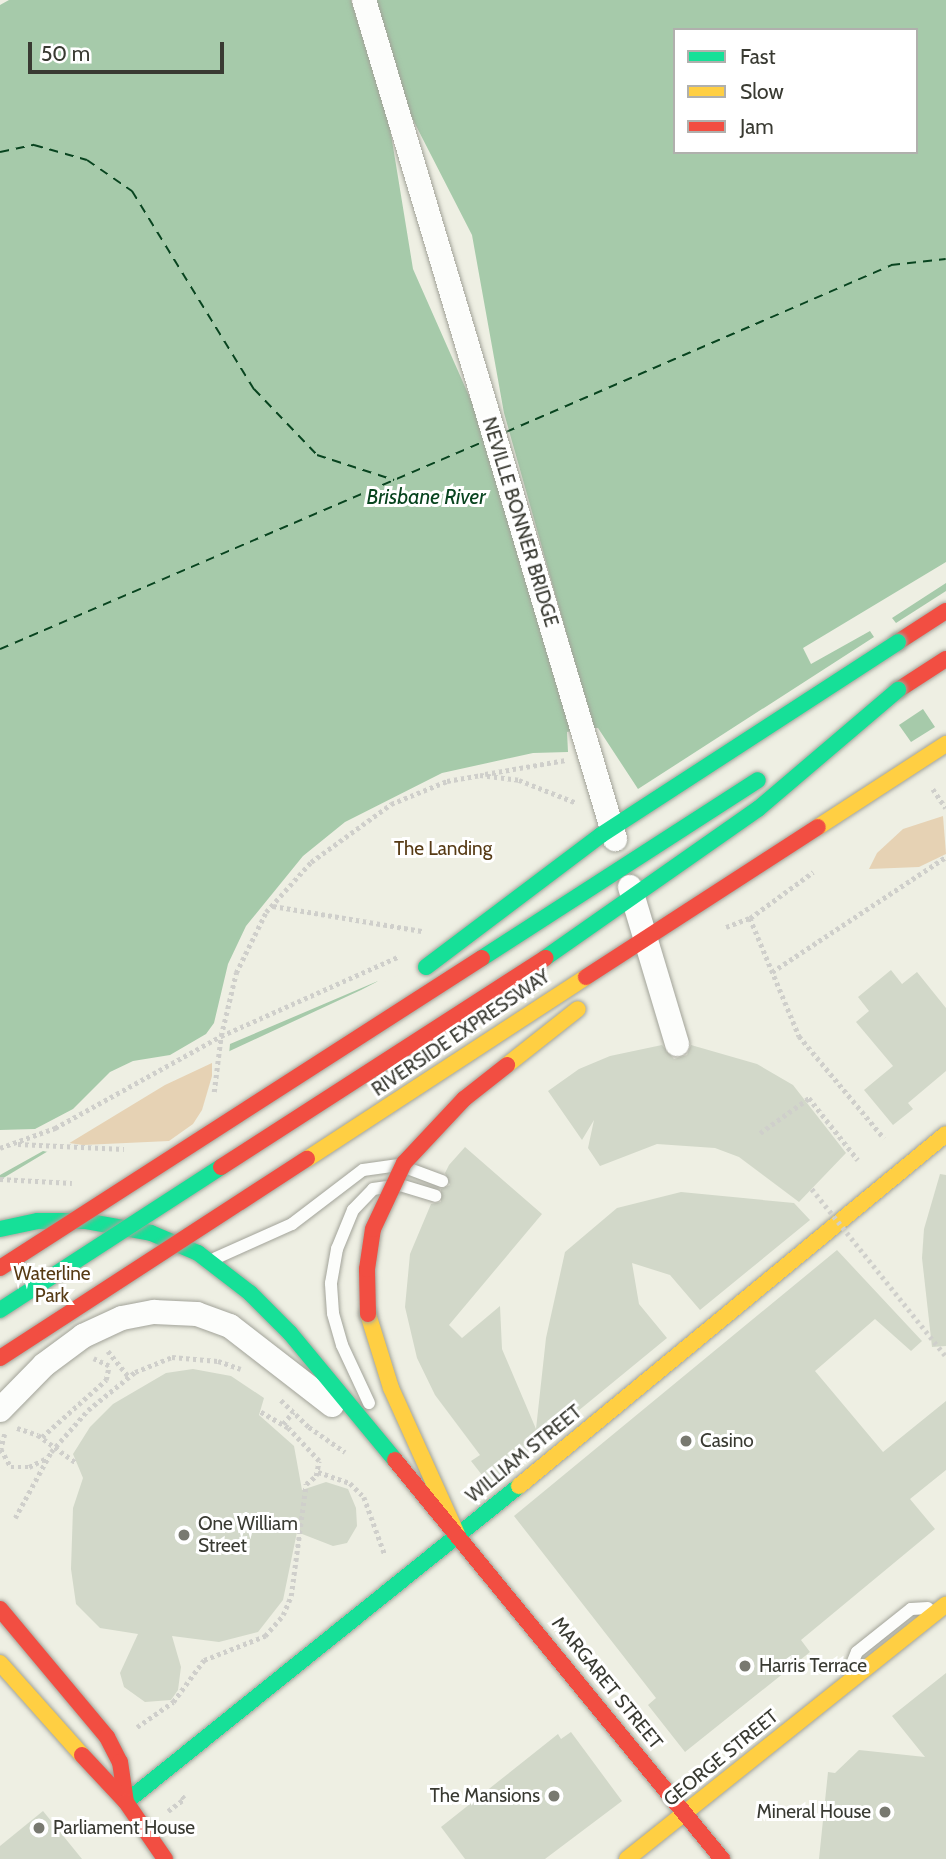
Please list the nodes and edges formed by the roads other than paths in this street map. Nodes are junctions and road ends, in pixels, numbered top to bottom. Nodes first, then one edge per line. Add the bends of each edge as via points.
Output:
1 (364, 0) edge
2 (946, 611) edge
3 (946, 659) edge
4 (898, 690) junction
5 (946, 744) edge
6 (752, 870) junction
7 (634, 967) dead end
8 (591, 999) dead end
9 (677, 1044) dead end
10 (324, 1060) junction
11 (946, 1134) edge
12 (442, 1181) dead end
13 (435, 1196) dead end
14 (0, 1229) edge
15 (209, 1260) junction
16 (0, 1268) edge
17 (0, 1310) edge
18 (0, 1358) edge
19 (11, 1414) edge
20 (394, 1461) junction
21 (411, 1479) junction
22 (457, 1534) junction
23 (944, 1606) edge
24 (0, 1609) edge
25 (0, 1662) edge
26 (0, 1674) edge
27 (82, 1755) junction
28 (125, 1802) junction
29 (686, 1814) junction
30 (165, 1859) edge
31 (627, 1859) edge
32 (723, 1859) edge

1 - 9 street, NEVILLE BONNER BRIDGE, bridge
2 - 10 main road, bridge via 601,835 405,985
3 - 4 main road
4 - 10 main road, bridge
4 - 17 main road, bridge via 783,790 586,932
5 - 6 main road, RIVERSIDE EXPRESSWAY, bridge
6 - 7 main road, bridge
6 - 18 main road, RIVERSIDE EXPRESSWAY, bridge
8 - 22 main road, bridge via 464,1099 404,1163 373,1229 366,1269 368,1314 391,1388
10 - 16 main road, bridge
11 - 22 main road, WILLIAM STREET
12 - 15 lane via 399,1165 363,1170 292,1224
13 - 21 lane via 393,1184 368,1193 342,1233 331,1283 333,1312 348,1359
14 - 15 main road via 60,1220 151,1233
15 - 20 main road via 290,1333
19 - 20 street via 44,1365 93,1330 146,1313 184,1313 212,1318 252,1340
20 - 21 main road
21 - 22 main road
22 - 28 main road, WILLIAM STREET
22 - 29 main road, MARGARET STREET
23 - 29 main road, GEORGE STREET
24 - 28 main road via 107,1737 120,1762
25 - 27 main road
26 - 27 street
27 - 28 main road
28 - 30 main road
29 - 31 main road, GEORGE STREET
29 - 32 main road, MARGARET STREET

